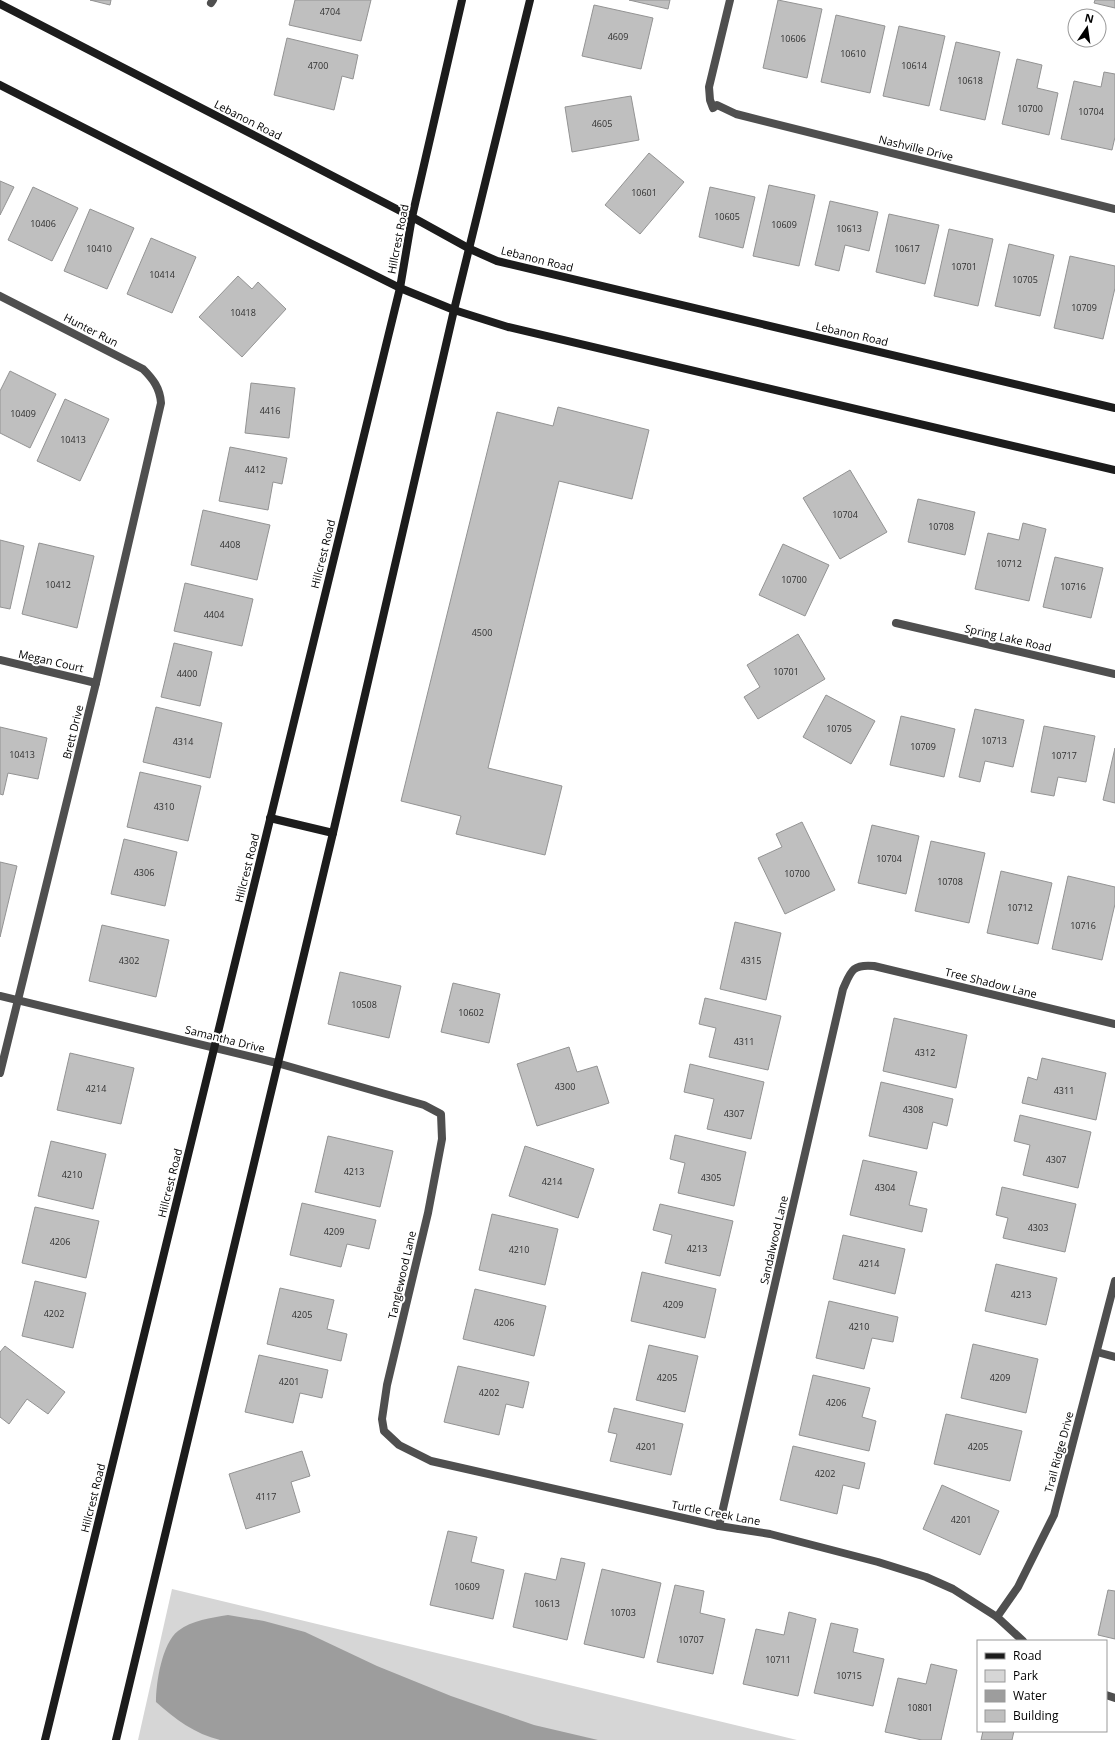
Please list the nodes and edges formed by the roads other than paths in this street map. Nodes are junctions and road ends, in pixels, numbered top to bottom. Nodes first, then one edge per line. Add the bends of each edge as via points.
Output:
1 (462, 0) edge
2 (530, 0) edge
3 (730, 0) edge
4 (0, 4) edge
5 (0, 85) edge
6 (1115, 209) edge
7 (412, 217) junction
8 (470, 249) junction
9 (400, 288) junction
10 (0, 296) edge
11 (454, 310) junction
12 (161, 395) joint
13 (1115, 408) edge
14 (1115, 470) edge
15 (896, 623) dead end
16 (0, 660) edge
17 (1115, 674) edge
18 (96, 683) junction
19 (270, 818) junction
20 (333, 833) junction
21 (861, 964) joint
22 (0, 996) edge
23 (18, 1000) junction
24 (1115, 1024) edge
25 (215, 1047) junction
26 (277, 1063) junction
27 (0, 1073) edge
28 (440, 1114) joint
29 (1115, 1280) edge
30 (1097, 1352) junction
31 (1115, 1357) edge
32 (391, 1438) joint
33 (719, 1526) junction
34 (997, 1617) junction
35 (1022, 1640) edge
36 (45, 1740) edge
37 (116, 1740) edge

1 - 7 main road, Hillcrest Road
2 - 8 main road
3 - 6 street, Nashville Drive via 709,88 714,108 717,105 736,114
4 - 7 main road, Lebanon Road
5 - 9 main road
7 - 8 main road, Lebanon Road
7 - 9 main road, Hillcrest Road
8 - 11 main road
8 - 13 main road, Lebanon Road via 497,261
9 - 11 main road
9 - 19 main road, Hillcrest Road
10 - 12 street, Hunter Run via 143,369 153,378
11 - 14 main road via 508,327
11 - 20 main road
12 - 18 street, Brett Drive
15 - 17 street, Spring Lake Road
16 - 18 street, Megan Court
18 - 23 street, Brett Drive
19 - 20 main road
19 - 25 main road, Hillcrest Road
20 - 26 main road
21 - 24 street, Tree Shadow Lane
21 - 33 street, Sandalwood Lane via 854,970 844,989
22 - 23 street, Samantha Drive
23 - 25 street, Samantha Drive
23 - 27 street, Brett Drive
25 - 26 street, Samantha Drive
25 - 36 main road, Hillcrest Road
26 - 28 street, Samantha Drive via 424,1105
26 - 37 main road
28 - 32 street, Tanglewood Lane via 442,1139 428,1213 387,1385 382,1419 384,1431
29 - 30 street, Trail Ridge Drive
30 - 31 street
30 - 34 street, Trail Ridge Drive via 1054,1515 1018,1588
32 - 33 street, Turtle Creek Lane via 430,1461
33 - 34 street, Turtle Creek Lane via 777,1536 926,1577 953,1589
34 - 35 street, Turtle Creek Lane

